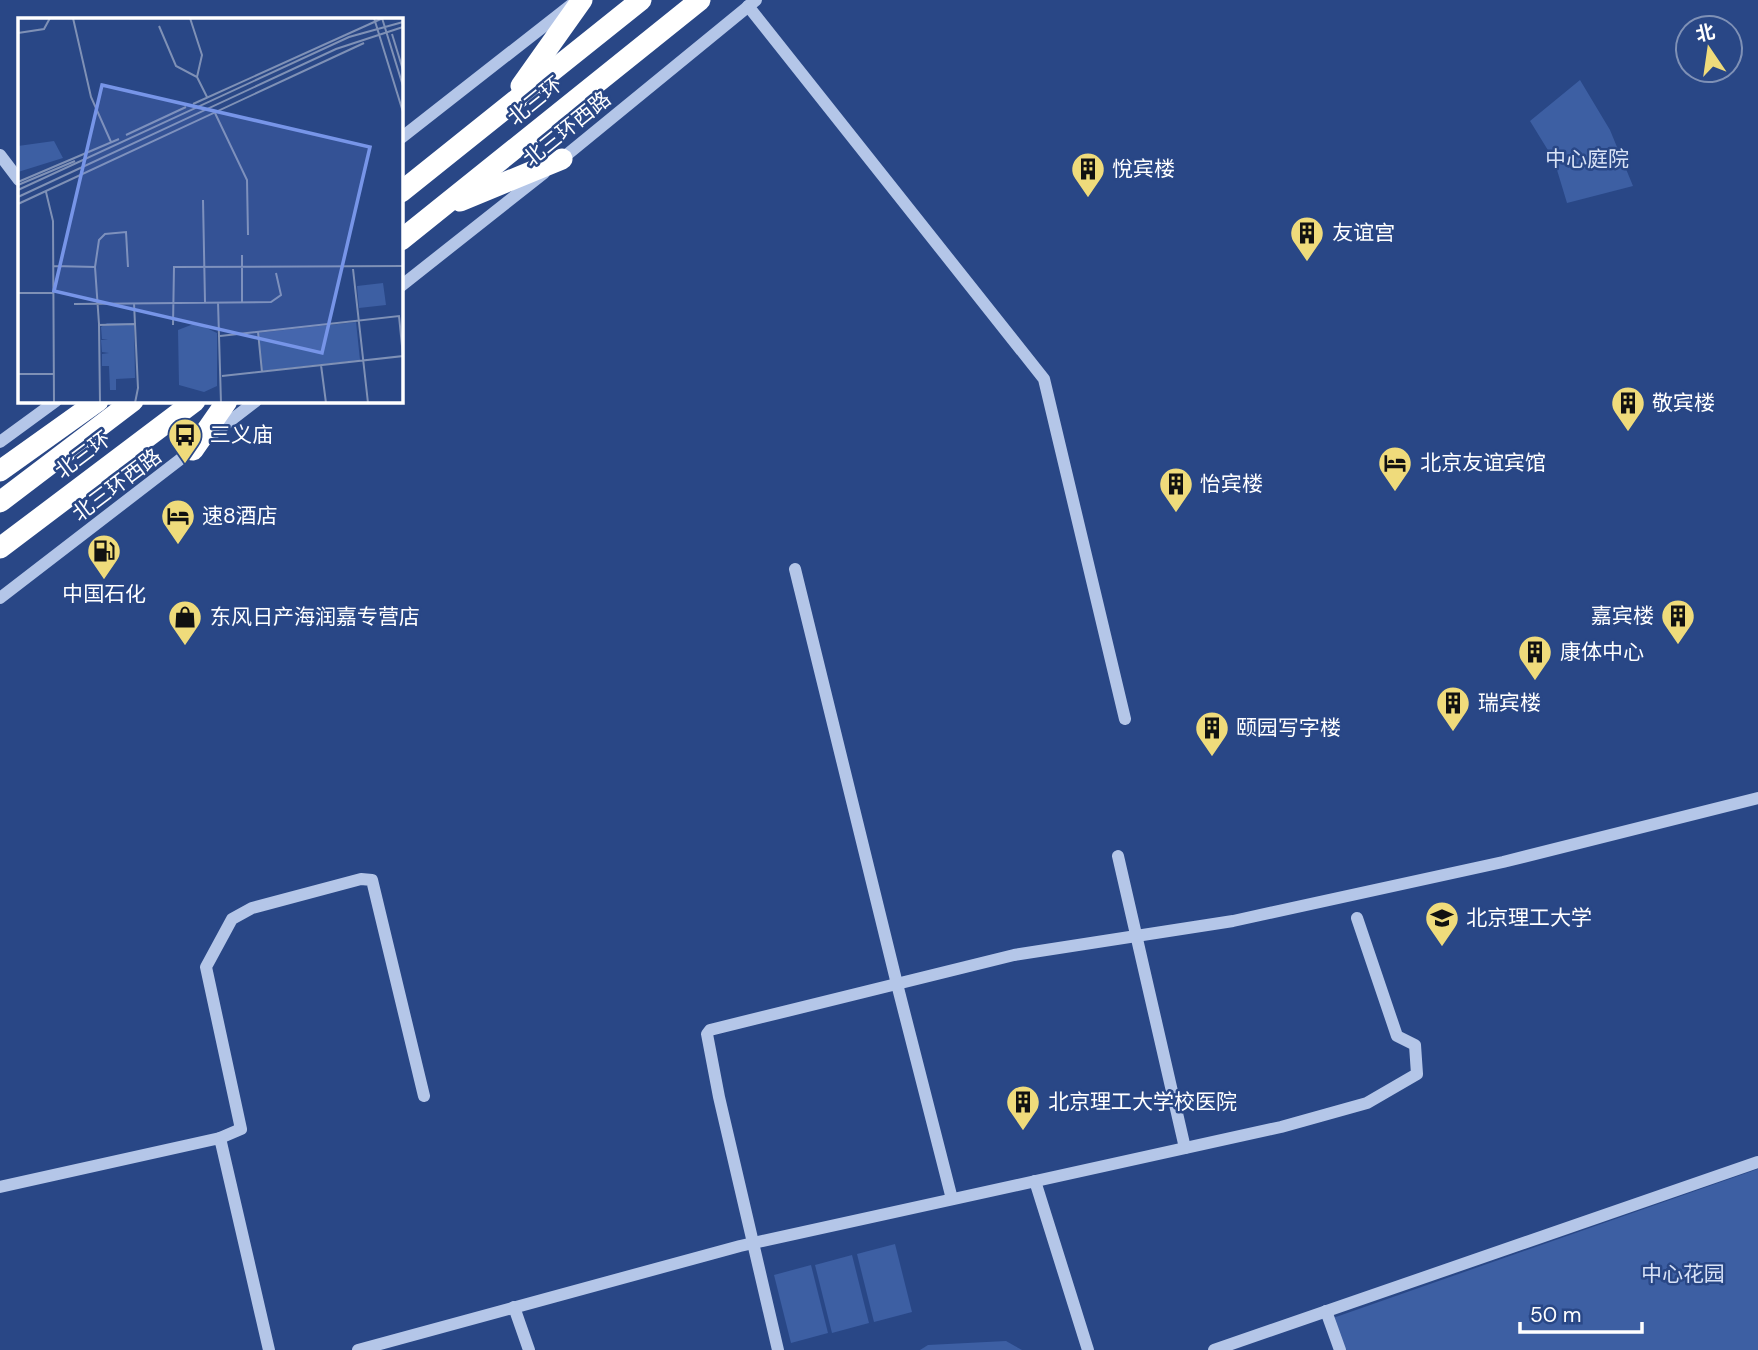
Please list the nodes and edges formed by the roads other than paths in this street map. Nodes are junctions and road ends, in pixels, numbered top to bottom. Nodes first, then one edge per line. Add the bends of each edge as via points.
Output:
1 (577, 0) edge
2 (582, 0) edge
3 (641, 0) edge
4 (700, 0) edge
5 (752, 3) edge
6 (505, 108) junction
7 (402, 137) edge
8 (0, 155) edge
9 (562, 159) junction
10 (18, 179) edge
11 (402, 191) edge
12 (439, 210) junction
13 (402, 239) edge
14 (402, 285) edge
15 (55, 402) edge
16 (97, 402) edge
17 (132, 402) edge
18 (194, 402) edge
19 (226, 402) edge
20 (255, 402) edge
21 (0, 442) edge
22 (193, 450) junction
23 (0, 471) edge
24 (0, 502) edge
25 (0, 548) edge
26 (795, 569) dead end
27 (0, 598) edge
28 (1125, 719) dead end
29 (1758, 798) edge
30 (1118, 856) dead end
31 (1357, 918) dead end
32 (1136, 936) junction
33 (897, 984) junction
34 (424, 1096) dead end
35 (220, 1138) junction
36 (1185, 1148) junction
37 (1758, 1162) edge
38 (1035, 1181) junction
39 (0, 1187) edge
40 (952, 1199) junction
41 (753, 1242) junction
42 (514, 1307) junction
43 (1326, 1311) junction
44 (269, 1350) edge
45 (358, 1350) edge
46 (529, 1350) edge
47 (778, 1350) edge
48 (1088, 1350) edge
49 (1214, 1350) edge
50 (1340, 1350) edge

1 - 7 street
2 - 6 highway
3 - 6 highway, 北三环
4 - 12 highway, 北三环
5 - 9 street, 北三环西路
5 - 28 street via 1044,379
6 - 11 highway, 北三环
8 - 10 street
9 - 12 highway
9 - 14 street, 北三环西路
12 - 13 highway, 北三环
15 - 21 street
16 - 23 highway
17 - 24 highway, 北三环
18 - 25 highway, 北三环
19 - 22 highway
20 - 22 street, 北三环西路
22 - 27 street, 北三环西路
26 - 33 street
29 - 32 street via 1233,922
30 - 32 street
31 - 36 street via 1397,1036 1415,1045 1416,1074 1367,1103
32 - 33 street via 1014,955
32 - 36 street
33 - 40 street
33 - 41 street via 710,1030 719,1097
34 - 35 street via 372,880 361,879 253,908 232,919 206,967 242,1129
35 - 39 street
35 - 44 street
36 - 38 street
37 - 43 street
38 - 40 street
38 - 48 street
40 - 41 street
41 - 42 street
41 - 47 street
42 - 45 street
42 - 46 street
43 - 49 street
43 - 50 street

